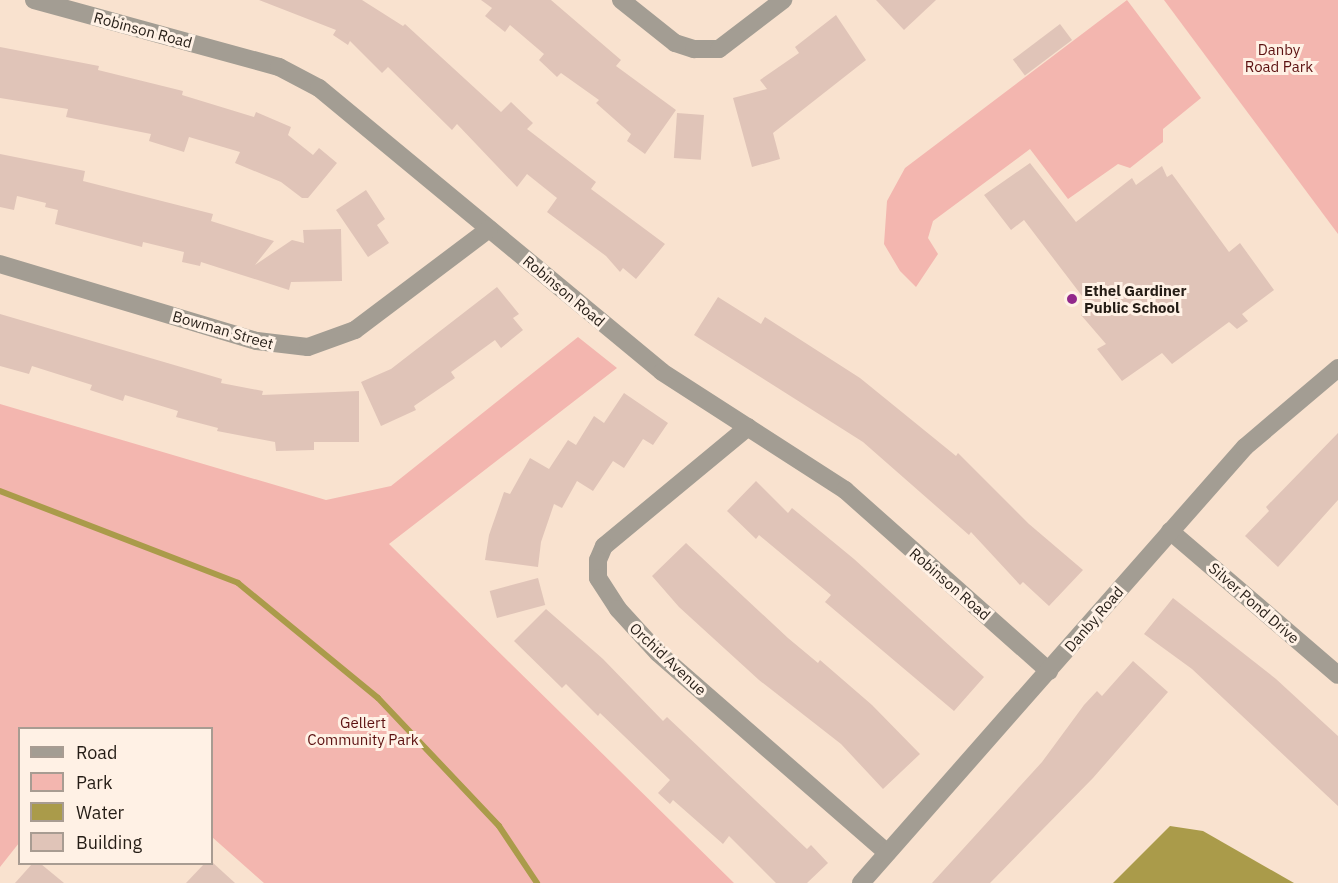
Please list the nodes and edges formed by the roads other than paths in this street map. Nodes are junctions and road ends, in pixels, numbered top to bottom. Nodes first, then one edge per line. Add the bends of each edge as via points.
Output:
1 (34, 0) edge
2 (621, 0) edge
3 (783, 0) edge
4 (489, 229) junction
5 (0, 264) edge
6 (1338, 368) edge
7 (748, 427) junction
8 (1170, 531) junction
9 (1050, 670) junction
10 (1338, 675) edge
11 (887, 853) junction
12 (861, 883) edge

1 - 4 street, Robinson Road via 291,72 320,88
2 - 3 street via 675,43 694,49 718,49
4 - 5 street, Bowman Street via 355,330 308,347 257,341
4 - 7 street, Robinson Road via 662,372
6 - 8 street, Danby Road via 1260,433
7 - 9 street, Robinson Road via 845,490
7 - 11 street, Orchid Avenue via 604,546 598,560 598,578 618,609 658,653
8 - 9 street, Danby Road
8 - 10 street, Silver Pond Drive
9 - 11 street, Danby Road
11 - 12 street, Danby Road

